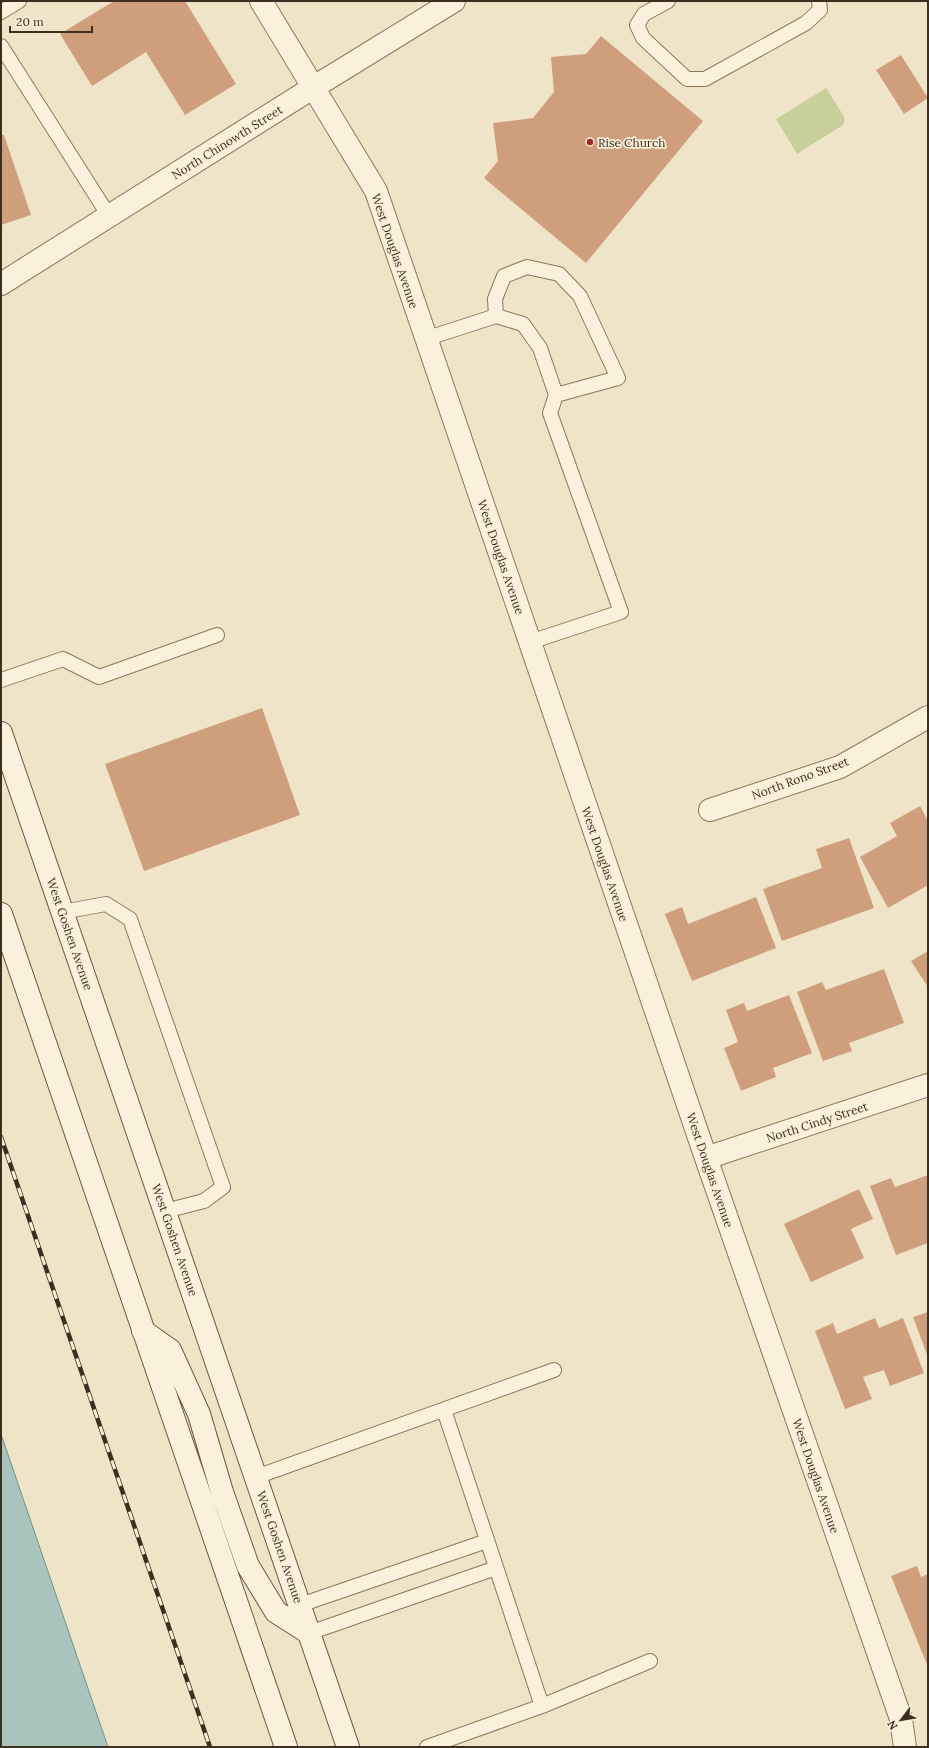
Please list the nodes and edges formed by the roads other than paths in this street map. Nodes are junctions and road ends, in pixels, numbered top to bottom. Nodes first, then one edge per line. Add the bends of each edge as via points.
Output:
1 (19, 1) edge
2 (261, 1) edge
3 (454, 1) edge
4 (668, 1) edge
5 (819, 1) edge
6 (1, 12) edge
7 (1, 46) edge
8 (314, 87) junction
9 (109, 216) junction
10 (1, 284) edge
11 (496, 316) junction
12 (425, 339) junction
13 (556, 395) junction
14 (217, 635) dead end
15 (530, 642) junction
16 (1, 680) edge
17 (928, 717) edge
18 (1, 733) edge
19 (710, 810) dead end
20 (62, 912) junction
21 (1, 914) edge
22 (928, 1085) edge
23 (706, 1158) junction
24 (165, 1211) junction
25 (143, 1331) junction
26 (554, 1370) dead end
27 (444, 1410) junction
28 (256, 1477) junction
29 (487, 1541) junction
30 (496, 1568) junction
31 (300, 1605) junction
32 (309, 1633) junction
33 (650, 1661) dead end
34 (542, 1706) junction
35 (286, 1747) edge
36 (348, 1747) edge
37 (427, 1747) edge
38 (905, 1747) edge

1 - 6 lane
2 - 8 street, West Douglas Avenue
3 - 8 street, North Chinowth Street
4 - 5 lane via 644,14 637,25 644,38 687,79 705,79 806,23 820,10
7 - 9 lane
8 - 9 street, North Chinowth Street
8 - 12 street, West Douglas Avenue via 376,191
9 - 10 street, North Chinowth Street
11 - 12 lane
11 - 13 lane via 523,324 540,348
11 - 13 lane via 495,299 504,276 528,266 560,274 580,296 618,378
12 - 15 street, West Douglas Avenue
13 - 15 lane via 550,413 621,612
14 - 16 lane via 99,677 63,660
15 - 23 street, West Douglas Avenue
17 - 19 street, North Rono Street via 840,767
18 - 20 street, West Goshen Avenue
20 - 24 street, West Goshen Avenue
20 - 24 lane via 106,904 130,920 223,1186 204,1201
21 - 25 street
22 - 23 street, North Cindy Street
23 - 38 street, West Douglas Avenue via 900,1719
24 - 28 street, West Goshen Avenue
25 - 32 street via 170,1350 196,1407 248,1566 276,1612
25 - 35 street
26 - 27 lane
27 - 28 lane
27 - 29 lane
28 - 31 street, West Goshen Avenue
29 - 30 lane
29 - 31 lane
30 - 32 lane
30 - 34 lane
31 - 32 street, West Goshen Avenue
32 - 36 street, West Goshen Avenue
33 - 34 lane
34 - 37 lane

